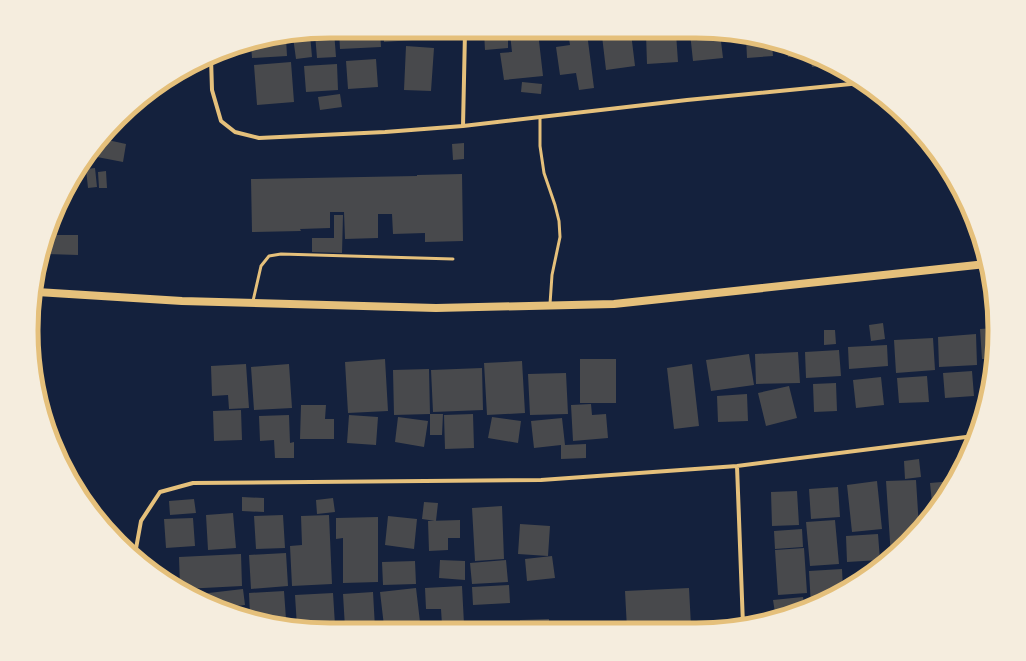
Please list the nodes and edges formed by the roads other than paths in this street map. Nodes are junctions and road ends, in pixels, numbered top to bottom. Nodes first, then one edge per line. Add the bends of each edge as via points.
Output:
1 (465, 38) edge
2 (211, 63) edge
3 (853, 84) edge
4 (540, 117) junction
5 (463, 126) junction
6 (453, 259) dead end
7 (980, 265) edge
8 (41, 292) edge
9 (253, 303) junction
10 (550, 305) junction
11 (968, 437) edge
12 (737, 466) junction
13 (136, 548) edge
14 (743, 619) edge

1 - 5 street
2 - 5 street via 212,90 221,121 235,132 259,138
3 - 4 street
4 - 5 street
4 - 10 lane via 540,146 544,173 555,205 560,237 552,275
6 - 9 lane via 282,254 269,256 261,266
7 - 10 main road via 614,304
8 - 9 main road via 182,302
9 - 10 main road via 436,308
11 - 12 street
12 - 13 street via 541,480 193,483 160,492 141,522
12 - 14 street

